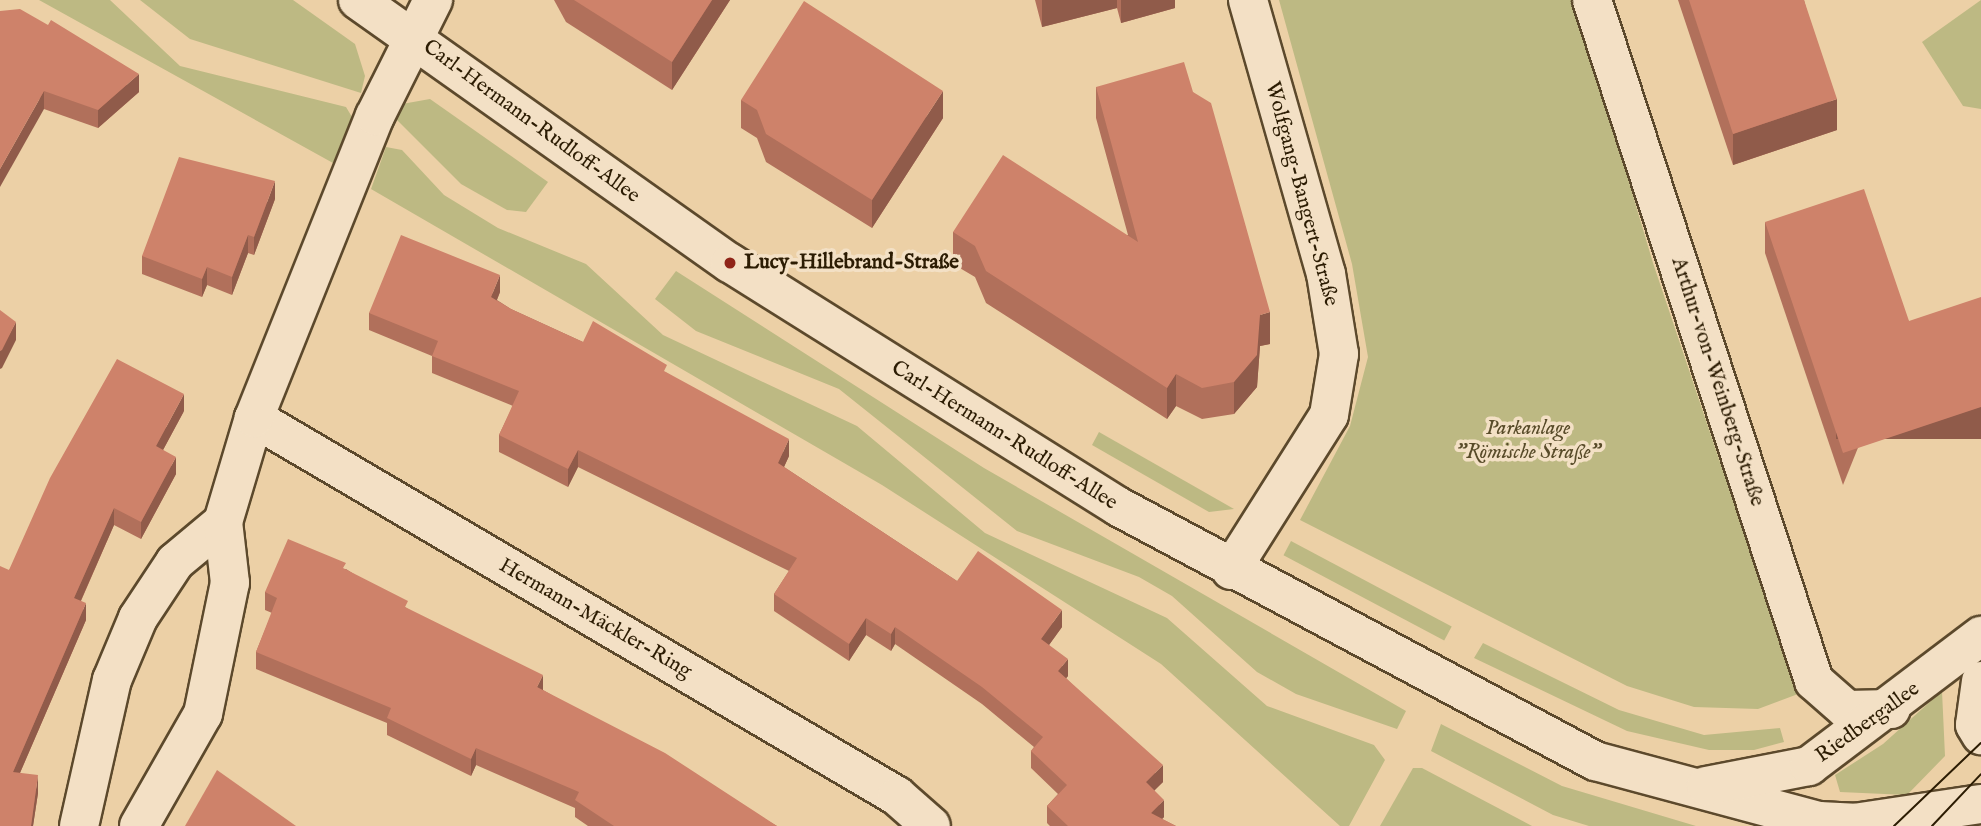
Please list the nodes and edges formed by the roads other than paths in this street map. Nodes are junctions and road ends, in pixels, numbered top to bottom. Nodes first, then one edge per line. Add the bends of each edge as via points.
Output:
1 (358, 0) edge
2 (433, 0) edge
3 (1248, 0) edge
4 (1592, 0) edge
5 (413, 37) junction
6 (254, 418) junction
7 (223, 522) junction
8 (1231, 570) junction
9 (1981, 636) edge
10 (1981, 681) edge
11 (1891, 709) junction
12 (1981, 735) edge
13 (1696, 788) junction
14 (1981, 804) edge
15 (79, 826) edge
16 (139, 826) edge
17 (931, 826) edge

1 - 5 street, Carl-Hermann-Rudloff-Allee
2 - 5 street
3 - 8 street, Wolfgang-Bangert-Straße via 1326,274 1339,354 1329,415
4 - 11 street, Arthur-von-Weinberg-Straße via 1814,681 1847,710
5 - 6 street
5 - 8 street, Carl-Hermann-Rudloff-Allee via 730,263 1119,507
6 - 7 street
6 - 17 street, Hermann-Mäckler-Ring via 886,790
7 - 15 street via 175,562 138,618 112,680
7 - 16 street via 230,583 203,714
8 - 13 street, Carl-Hermann-Rudloff-Allee via 1595,761
9 - 11 street, Riedbergallee
10 - 12 street via 1975,725
11 - 13 street, Riedbergallee via 1809,766
13 - 14 street via 1819,821 1854,823

